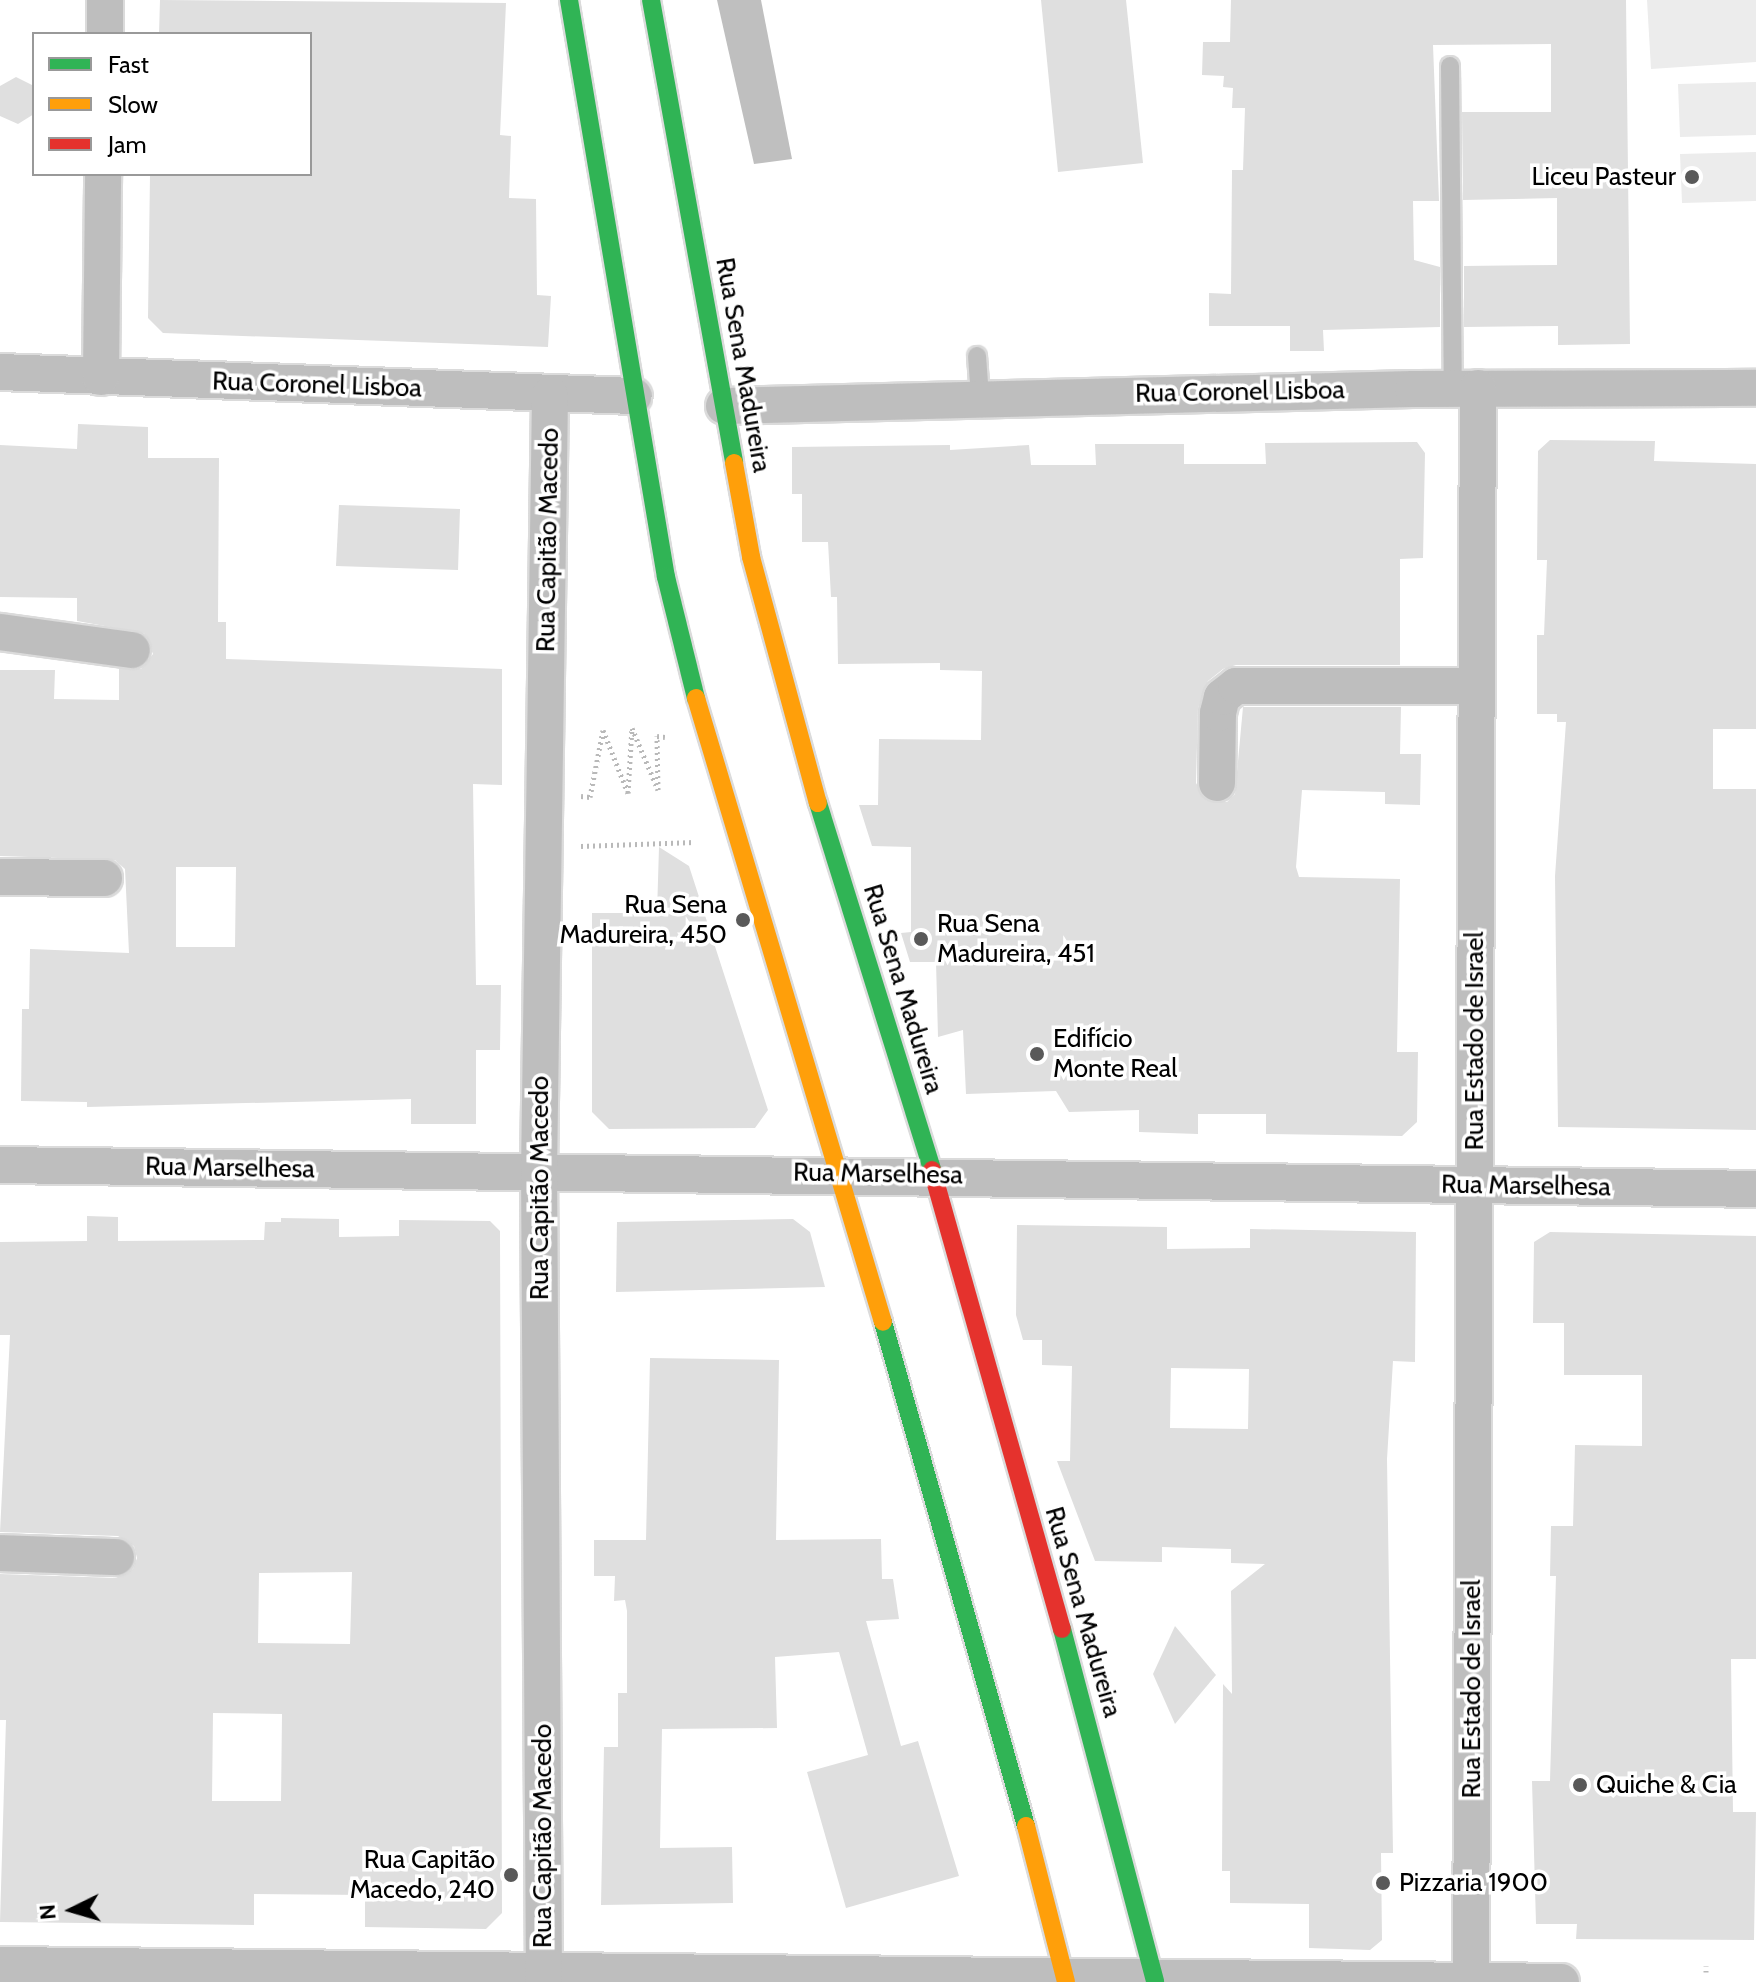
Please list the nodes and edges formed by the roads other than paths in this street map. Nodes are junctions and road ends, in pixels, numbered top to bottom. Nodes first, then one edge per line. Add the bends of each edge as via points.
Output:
1 (105, 0) edge
2 (569, 0) edge
3 (651, 0) edge
4 (105, 32) edge
5 (1450, 66) dead end
6 (103, 176) edge
7 (977, 356) dead end
8 (0, 372) edge
9 (101, 377) junction
10 (1756, 388) edge
11 (1466, 389) junction
12 (550, 395) junction
13 (634, 396) junction
14 (980, 397) junction
15 (724, 406) junction
16 (0, 632) edge
17 (132, 650) dead end
18 (1477, 686) junction
19 (1217, 783) dead end
20 (0, 877) edge
21 (104, 878) dead end
22 (0, 1165) edge
23 (539, 1173) junction
24 (840, 1173) junction
25 (934, 1175) junction
26 (1474, 1186) junction
27 (1756, 1189) edge
28 (0, 1553) edge
29 (116, 1557) dead end
30 (0, 1965) edge
31 (544, 1976) edge
32 (1066, 1981) edge
33 (1155, 1981) edge
34 (1471, 1982) edge
35 (1561, 1982) edge

1 - 4 street
2 - 13 main road
3 - 15 main road, Rua Sena Madureira
5 - 11 lane
6 - 9 street
7 - 14 lane
8 - 9 street, Rua Coronel Lisboa
9 - 12 street, Rua Coronel Lisboa
10 - 11 street, Rua Coronel Lisboa
11 - 14 street, Rua Coronel Lisboa
11 - 18 street, Rua Estado de Israel
12 - 13 street, Rua Coronel Lisboa
12 - 23 street, Rua Capitão Macedo
13 - 24 main road via 666,577 695,695
14 - 15 street, Rua Coronel Lisboa
15 - 25 main road, Rua Sena Madureira via 751,557 791,715
16 - 17 street
18 - 19 street via 1236,686 1222,697 1218,713
18 - 26 street, Rua Estado de Israel
20 - 21 street
22 - 23 street, Rua Marselhesa
23 - 24 street, Rua Marselhesa
23 - 31 street, Rua Capitão Macedo
24 - 25 street, Rua Marselhesa
24 - 32 main road via 1008,1757
25 - 26 street, Rua Marselhesa
25 - 33 main road, Rua Sena Madureira via 1124,1850
26 - 27 street, Rua Marselhesa
26 - 34 street, Rua Estado de Israel
28 - 29 street
30 - 31 street
31 - 32 street
32 - 33 street
33 - 34 street
34 - 35 street

